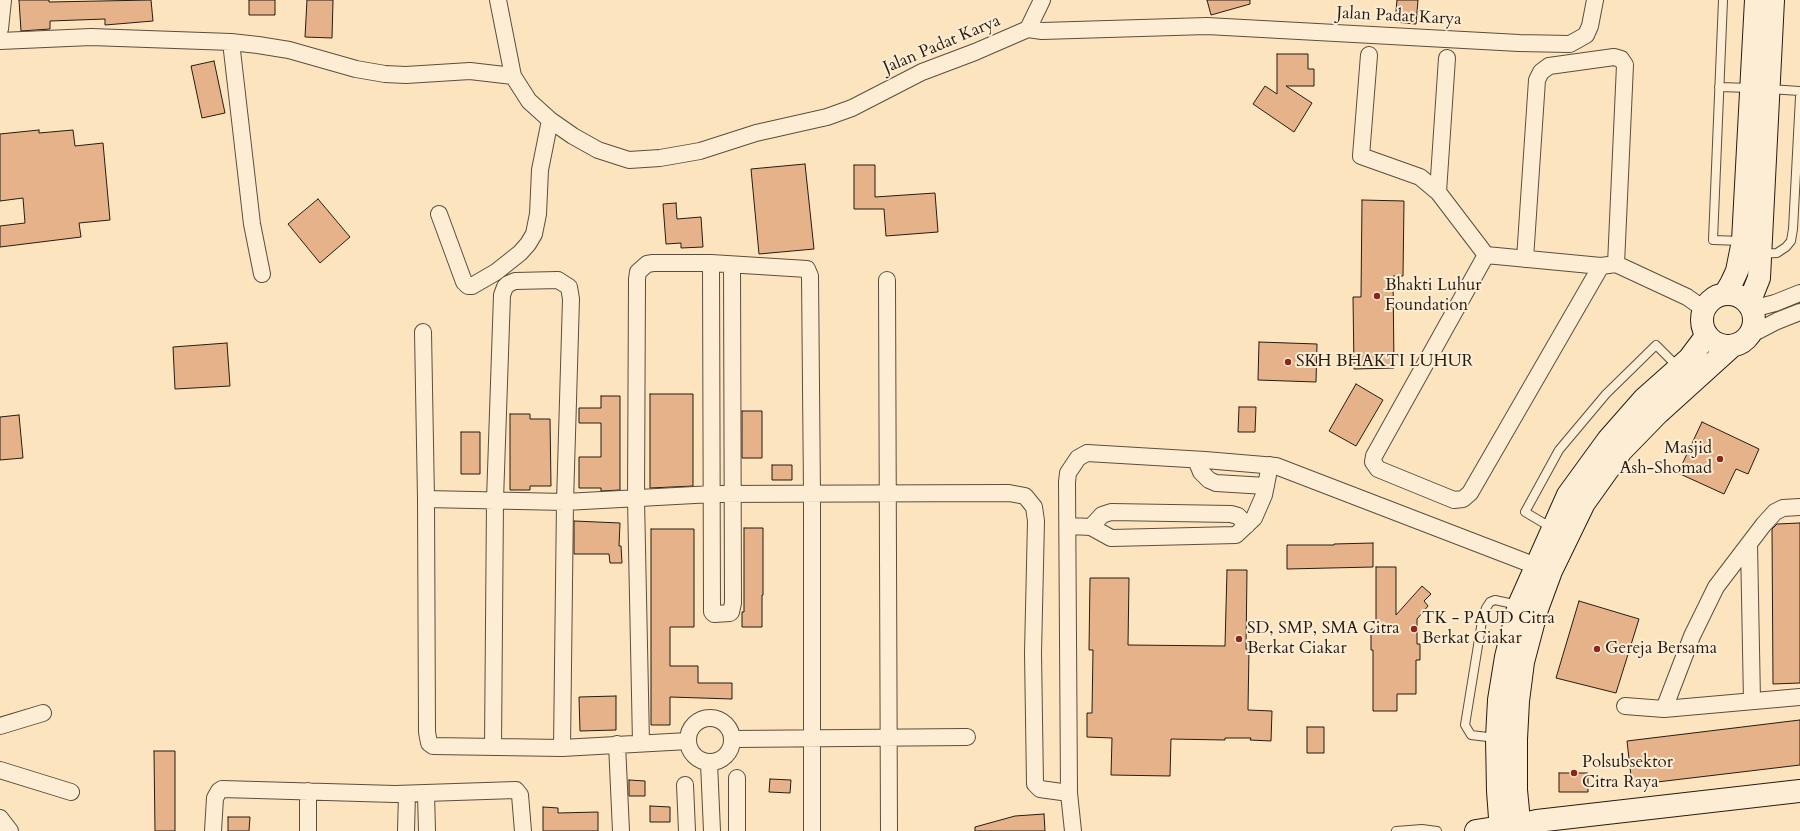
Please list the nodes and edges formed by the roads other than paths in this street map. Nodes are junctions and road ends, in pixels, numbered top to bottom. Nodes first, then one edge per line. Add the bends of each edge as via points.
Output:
1 (3, 0) edge
2 (498, 0) edge
3 (1042, 0) edge
4 (1594, 0) edge
5 (1723, 0) edge
6 (1756, 0) edge
7 (1773, 0) edge
8 (0, 29) edge
9 (1028, 29) junction
10 (0, 41) edge
11 (231, 42) junction
12 (1370, 55) dead end
13 (1447, 58) dead end
14 (512, 76) junction
15 (1719, 87) junction
16 (1760, 89) junction
17 (1800, 91) edge
18 (1800, 97) edge
19 (550, 120) junction
20 (1438, 192) junction
21 (439, 214) dead end
22 (1752, 248) junction
23 (1486, 255) junction
24 (1525, 259) junction
25 (711, 263) junction
26 (732, 265) junction
27 (1608, 265) junction
28 (262, 274) dead end
29 (887, 280) dead end
30 (1800, 293) edge
31 (1724, 294) junction
32 (1750, 306) junction
33 (1704, 309) junction
34 (1800, 312) edge
35 (423, 332) dead end
36 (1707, 335) junction
37 (1741, 341) junction
38 (1679, 368) junction
39 (1196, 460) junction
40 (1270, 465) junction
41 (1266, 486) junction
42 (713, 494) junction
43 (733, 494) junction
44 (812, 494) junction
45 (888, 494) junction
46 (426, 499) junction
47 (636, 499) junction
48 (495, 500) junction
49 (565, 502) junction
50 (1800, 506) edge
51 (1247, 525) junction
52 (1069, 526) junction
53 (1091, 527) junction
54 (1553, 529) junction
55 (1749, 544) junction
56 (1536, 566) junction
57 (1519, 605) junction
58 (1800, 697) edge
59 (1752, 701) junction
60 (1625, 706) dead end
61 (1664, 708) junction
62 (43, 713) dead end
63 (0, 726) edge
64 (888, 737) junction
65 (967, 737) dead end
66 (812, 738) junction
67 (1497, 738) junction
68 (733, 739) junction
69 (688, 740) junction
70 (640, 743) junction
71 (617, 744) junction
72 (493, 747) junction
73 (562, 748) junction
74 (709, 763) junction
75 (0, 770) edge
76 (737, 778) dead end
77 (685, 785) dead end
78 (308, 791) junction
79 (1800, 791) edge
80 (71, 792) dead end
81 (1069, 792) junction
82 (426, 793) junction
83 (407, 794) junction
84 (0, 818) edge
85 (1511, 828) edge
86 (10, 831) edge
87 (213, 831) edge
88 (308, 831) edge
89 (406, 831) edge
90 (427, 831) edge
91 (523, 831) edge
92 (621, 831) edge
93 (687, 831) edge
94 (712, 831) edge
95 (737, 831) edge
96 (812, 831) edge
97 (889, 831) edge
98 (1073, 831) edge
99 (1396, 831) edge
100 (1437, 831) edge
101 (1476, 831) edge

1 - 8 street
2 - 14 street, Jalan Padat Karya
3 - 9 street
4 - 9 street, Jalan Padat Karya via 1586,35 1570,44 1207,26
5 - 15 lane
6 - 16 street
7 - 16 street
9 - 19 street, Jalan Padat Karya via 922,72 852,108 700,151 660,158 618,158 598,150
10 - 11 street via 92,37
11 - 14 street via 289,50 356,69 385,74 470,71
11 - 28 street via 252,224
12 - 20 street via 1361,156 1420,176
13 - 20 street
14 - 19 street, Jalan Padat Karya via 529,101
15 - 16 lane
15 - 22 lane via 1713,240
16 - 17 lane
16 - 22 street
18 - 22 lane via 1791,241 1777,253
19 - 21 street via 540,170 538,214 534,234 520,253 496,272 468,286 464,282
20 - 23 street
22 - 31 street
22 - 32 street via 1759,278
23 - 24 street
23 - 27 street via 1373,462 1378,468 1454,500 1463,499 1470,493
24 - 27 street
24 - 27 street via 1537,80 1541,72 1549,66 1614,57 1621,59 1626,65
25 - 26 street
25 - 42 street
25 - 47 street via 653,263 647,264 638,272
26 - 43 street
26 - 44 street via 807,269 810,272
27 - 33 street via 1687,297
29 - 45 street
30 - 32 street via 1775,303
31 - 32 street via 1738,296
31 - 33 street via 1716,296
32 - 37 street via 1754,322
33 - 36 street via 1703,327
34 - 37 street via 1777,321
35 - 46 street
36 - 37 street via 1718,344
36 - 38 street
37 - 85 street via 1658,413 1621,451 1584,503 1551,572 1537,609 1523,662 1516,740 1516,790
38 - 54 street via 1644,399 1608,440 1568,495
38 - 54 lane via 1656,345 1606,394 1559,450 1525,512
39 - 40 street
39 - 41 street via 1201,472 1216,483
39 - 52 street via 1087,453 1078,458 1068,473
40 - 41 street
40 - 56 street
41 - 51 street via 1254,518
42 - 43 street
42 - 43 street via 712,612 728,614 733,603
42 - 47 street
43 - 44 street
44 - 45 street
44 - 66 street
45 - 64 street
45 - 81 street via 1009,493 1025,496 1034,507 1035,784 1040,789
46 - 48 street
46 - 72 street via 427,738 433,746
47 - 49 street
47 - 70 street
48 - 49 street
48 - 49 street via 502,295 505,287 515,281 558,280 569,287 571,299
48 - 72 street
49 - 73 street
50 - 55 street via 1779,509
51 - 53 street via 1236,535 1111,538
51 - 53 street via 1238,516 1231,514 1112,512 1102,515
52 - 53 street
52 - 81 street
54 - 56 street
55 - 59 street
55 - 61 street via 1716,587 1692,636
56 - 57 street
57 - 67 street via 1506,657 1499,700
57 - 67 lane via 1495,600 1490,602 1482,621 1465,725 1471,735
58 - 59 street
59 - 61 street
60 - 61 street
62 - 63 street
64 - 65 street
64 - 66 street
64 - 97 street
66 - 68 street
66 - 96 street
67 - 85 street via 1498,791
68 - 69 street via 727,725 714,718 706,718 693,726
68 - 74 street via 729,753 717,762
69 - 70 street
69 - 74 street via 689,749 694,756
70 - 71 street
71 - 73 street
71 - 92 street
72 - 73 street
74 - 94 street
75 - 80 street
76 - 95 street
77 - 93 street
78 - 83 street
78 - 87 street via 222,789 215,798
78 - 88 street
79 - 85 street via 1537,821
81 - 98 street
82 - 83 street
82 - 90 street
82 - 91 street via 516,790 520,795
83 - 89 street
84 - 86 street
85 - 101 street
99 - 100 lane

